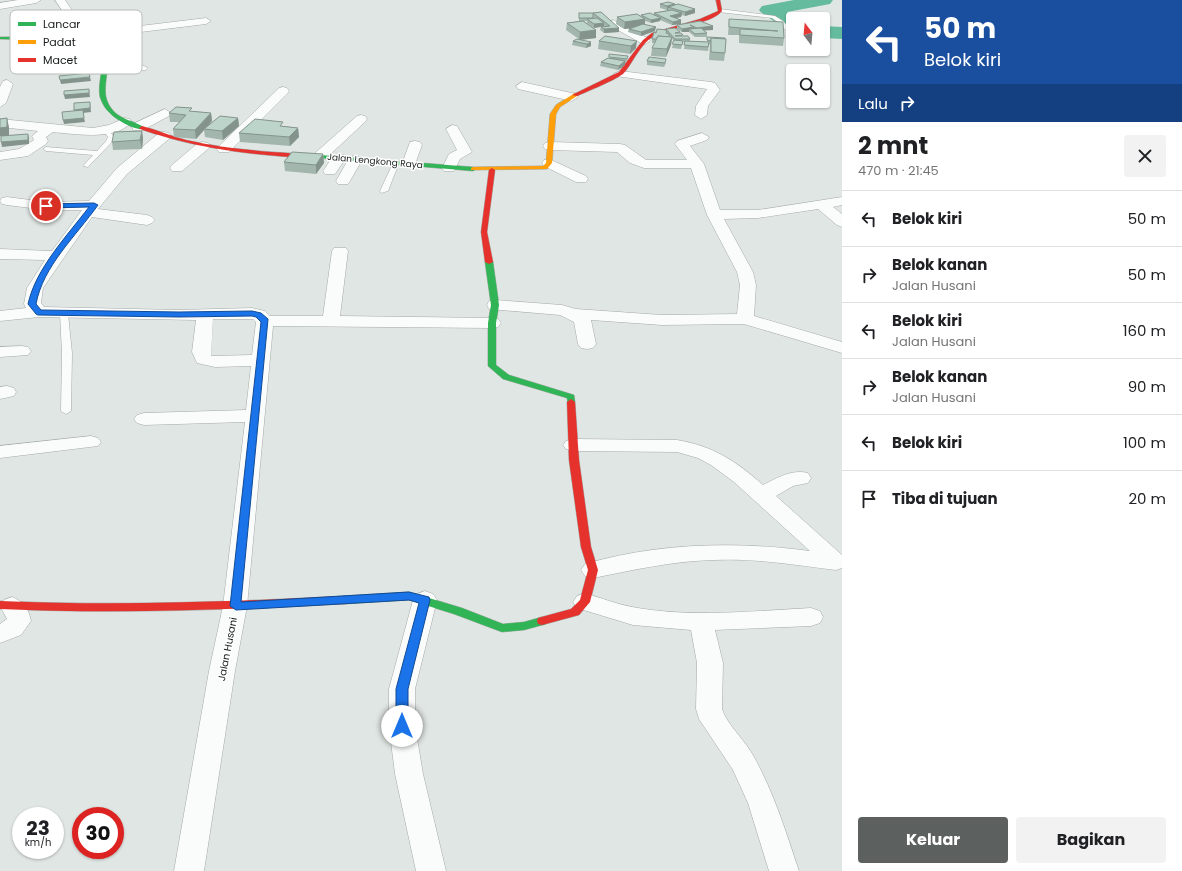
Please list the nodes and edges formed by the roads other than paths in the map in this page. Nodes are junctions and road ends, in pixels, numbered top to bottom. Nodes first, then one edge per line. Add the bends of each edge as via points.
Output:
1 (36, 0) edge
2 (60, 0) edge
3 (718, 0) edge
4 (0, 6) edge
5 (67, 10) edge
6 (720, 11) junction
7 (613, 23) edge
8 (205, 24) dead end
9 (786, 28) edge
10 (142, 30) edge
11 (0, 38) edge
12 (10, 38) edge
13 (645, 41) junction
14 (105, 74) edge
15 (620, 74) junction
16 (7, 84) dead end
17 (522, 86) dead end
18 (283, 90) dead end
19 (572, 96) junction
20 (0, 103) edge
21 (166, 113) dead end
22 (701, 115) dead end
23 (361, 119) dead end
24 (125, 122) junction
25 (0, 124) edge
26 (138, 127) junction
27 (50, 128) junction
28 (452, 129) dead end
29 (106, 130) junction
30 (702, 137) dead end
31 (161, 140) junction
32 (179, 142) joint
33 (415, 145) dead end
34 (203, 146) junction
35 (550, 146) junction
36 (46, 148) dead end
37 (224, 149) junction
38 (97, 153) junction
39 (0, 156) edge
40 (319, 157) junction
41 (339, 158) junction
42 (355, 160) junction
43 (550, 163) junction
44 (403, 164) junction
45 (697, 164) junction
46 (86, 166) dead end
47 (177, 168) dead end
48 (449, 168) junction
49 (492, 170) junction
50 (330, 171) dead end
51 (580, 179) dead end
52 (343, 181) dead end
53 (384, 191) dead end
54 (7, 201) dead end
55 (842, 201) edge
56 (821, 204) junction
57 (92, 208) junction
58 (714, 214) junction
59 (147, 220) dead end
60 (842, 222) edge
61 (340, 251) dead end
62 (0, 254) edge
63 (56, 256) junction
64 (496, 305) junction
65 (38, 312) junction
66 (64, 314) junction
67 (574, 314) junction
68 (205, 315) junction
69 (0, 316) edge
70 (745, 319) junction
71 (265, 321) junction
72 (331, 322) junction
73 (492, 323) junction
74 (587, 344) dead end
75 (842, 348) edge
76 (22, 351) dead end
77 (0, 352) edge
78 (260, 360) junction
79 (66, 411) dead end
80 (256, 416) junction
81 (144, 419) dead end
82 (91, 442) dead end
83 (573, 445) junction
84 (0, 452) edge
85 (801, 478) dead end
86 (761, 494) junction
87 (593, 570) junction
88 (425, 600) junction
89 (585, 602) junction
90 (6, 606) edge
91 (236, 606) junction
92 (811, 617) dead end
93 (701, 622) junction
94 (0, 634) edge
95 (188, 871) edge
96 (431, 871) edge
97 (784, 871) edge

1 - 4 street
2 - 5 street
3 - 6 street
6 - 9 lane via 772,17
6 - 13 street via 705,19 653,34
7 - 13 street
8 - 10 street
11 - 12 street
13 - 15 street via 632,63
14 - 24 street via 105,103
15 - 19 street
15 - 22 street via 711,86 714,90 702,106
16 - 20 street
17 - 19 street
18 - 37 street
19 - 35 street via 561,103 553,114
21 - 26 street
23 - 40 street
24 - 26 street
24 - 29 street
25 - 27 street
26 - 31 street
27 - 29 street via 93,132
27 - 39 street via 39,136 41,142 29,151
28 - 48 street via 465,152 454,157
29 - 38 lane via 110,140
30 - 45 street via 682,144
31 - 32 street
31 - 57 street via 122,171
32 - 34 street, Jalan Lengkong Raya
33 - 44 street
34 - 37 street, Jalan Lengkong Raya
34 - 47 street
35 - 43 street
35 - 45 street via 620,148 644,164
36 - 38 lane
37 - 40 street, Jalan Lengkong Raya
38 - 46 lane
40 - 41 street, Jalan Lengkong Raya
41 - 42 street, Jalan Lengkong Raya
41 - 50 street
42 - 44 street, Jalan Lengkong Raya
42 - 52 street
43 - 49 street, Jalan Lengkong Raya via 545,168 537,169
43 - 51 street
44 - 48 street, Jalan Lengkong Raya
44 - 53 lane
45 - 58 street
48 - 49 street, Jalan Lengkong Raya
49 - 64 street via 484,232
54 - 57 street
55 - 56 street
56 - 58 street via 758,214
56 - 60 street
57 - 59 street
57 - 63 street
58 - 70 street via 746,272 748,285
61 - 72 street
62 - 63 street
63 - 65 street via 34,292 32,304
64 - 67 street via 562,310
64 - 73 street
65 - 66 street
65 - 69 street
66 - 68 street
66 - 79 lane via 67,353
67 - 70 street via 662,320
67 - 74 street via 582,320
68 - 71 street via 256,314
68 - 78 street via 201,352 203,358 215,362
70 - 75 street
71 - 72 street
71 - 78 street, Jalan Husani
72 - 73 street
73 - 83 street via 492,366 498,372 506,377 571,397
76 - 77 street
78 - 80 street, Jalan Husani
80 - 81 street
80 - 91 street, Jalan Husani
82 - 84 street
83 - 86 street via 689,448 733,469
83 - 87 street via 586,547
85 - 86 street via 787,481
86 - 87 street via 836,562 734,552 700,552 650,558
87 - 89 street
88 - 89 street via 502,628 524,626 565,616 575,612
88 - 91 street via 409,596
88 - 96 street via 402,689 402,726 409,774
89 - 93 street via 631,616
90 - 91 street
90 - 94 street via 18,614 19,621 12,629
91 - 95 street, Jalan Husani via 222,671
92 - 93 street
93 - 97 street via 710,663 709,709 712,719 745,766 762,803

